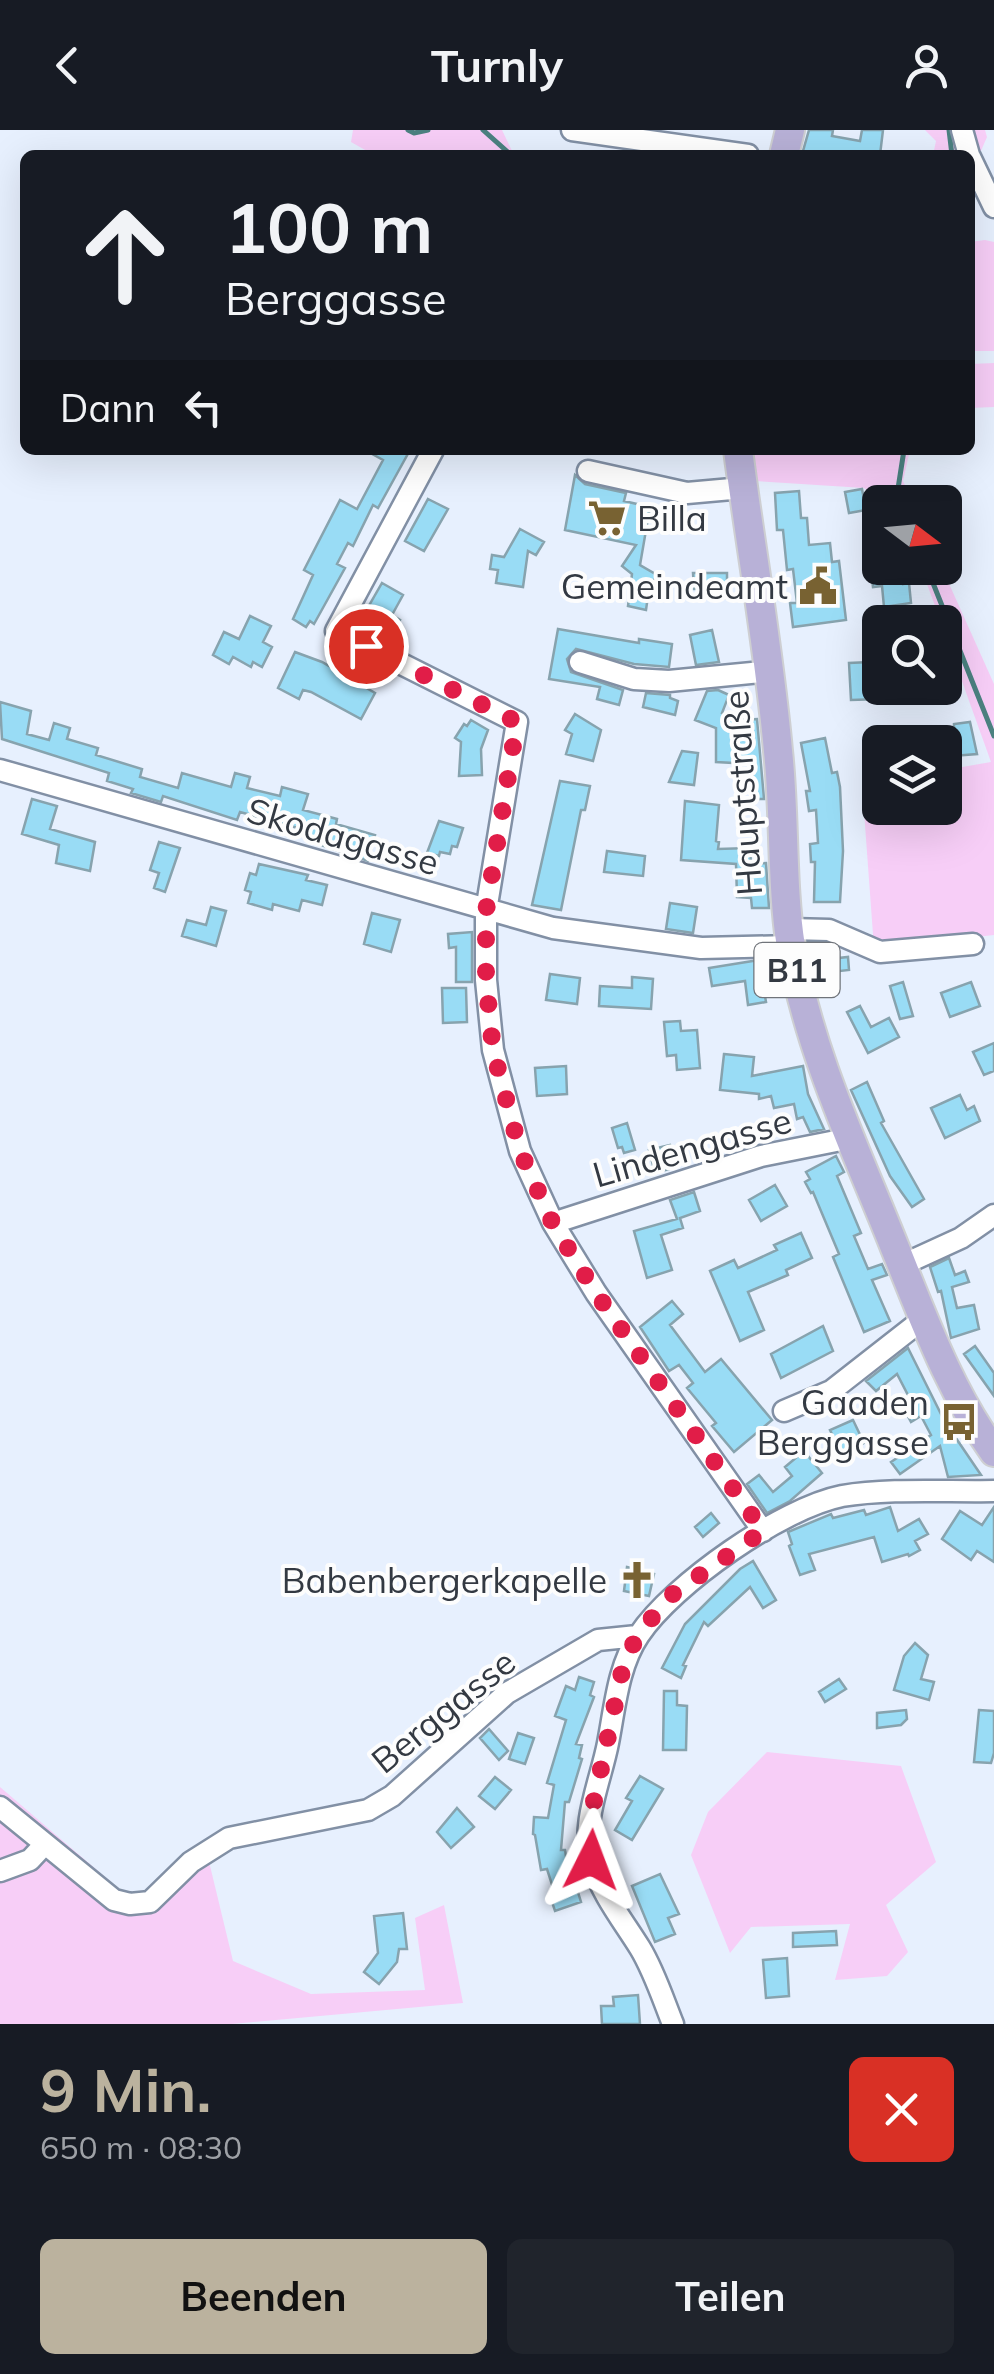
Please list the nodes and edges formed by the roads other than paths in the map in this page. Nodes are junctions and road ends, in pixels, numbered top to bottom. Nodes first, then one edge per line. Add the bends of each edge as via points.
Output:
1 (572, 130) edge
2 (713, 150) edge
3 (975, 167) edge
4 (994, 207) edge
5 (430, 455) edge
6 (739, 455) edge
7 (588, 471) dead end
8 (743, 488) junction
9 (580, 662) dead end
10 (771, 671) junction
11 (0, 770) edge
12 (486, 911) junction
13 (791, 938) junction
14 (974, 944) dead end
15 (851, 1138) junction
16 (994, 1215) edge
17 (553, 1224) junction
18 (902, 1265) junction
19 (923, 1319) junction
20 (784, 1411) dead end
21 (994, 1452) edge
22 (994, 1491) edge
23 (763, 1531) junction
24 (637, 1636) junction
25 (0, 1807) edge
26 (44, 1845) junction
27 (0, 1871) edge
28 (673, 2024) edge

1 - 2 street
3 - 4 street
5 - 12 street via 336,631 517,722
6 - 8 main road, Hauptstraße / B11
7 - 8 street via 687,493
8 - 10 main road, Hauptstraße / B11
9 - 10 street via 652,680
10 - 13 main road, Hauptstraße / B11
11 - 12 street, Skodagasse
12 - 13 street, Skodagasse via 553,928 701,948
12 - 17 street via 493,1050 520,1151
13 - 14 street, Skodagasse via 829,930 880,952
13 - 15 main road, Hauptstraße / B11 via 816,1047
15 - 17 street, Lindengasse via 762,1156
15 - 18 main road, Hauptstraße / B11
16 - 18 street
17 - 23 street
18 - 19 main road, Hauptstraße / B11
19 - 20 street via 831,1391
19 - 21 main road, Hauptstraße / B11 via 958,1397
22 - 23 street via 840,1497
23 - 24 street via 670,1596
24 - 26 street, Berggasse via 598,1640 507,1693 368,1810 229,1838 191,1862 150,1902 114,1900
24 - 28 street via 623,1667 588,1829 591,1860
25 - 26 street, Berggasse
26 - 27 street via 30,1860

